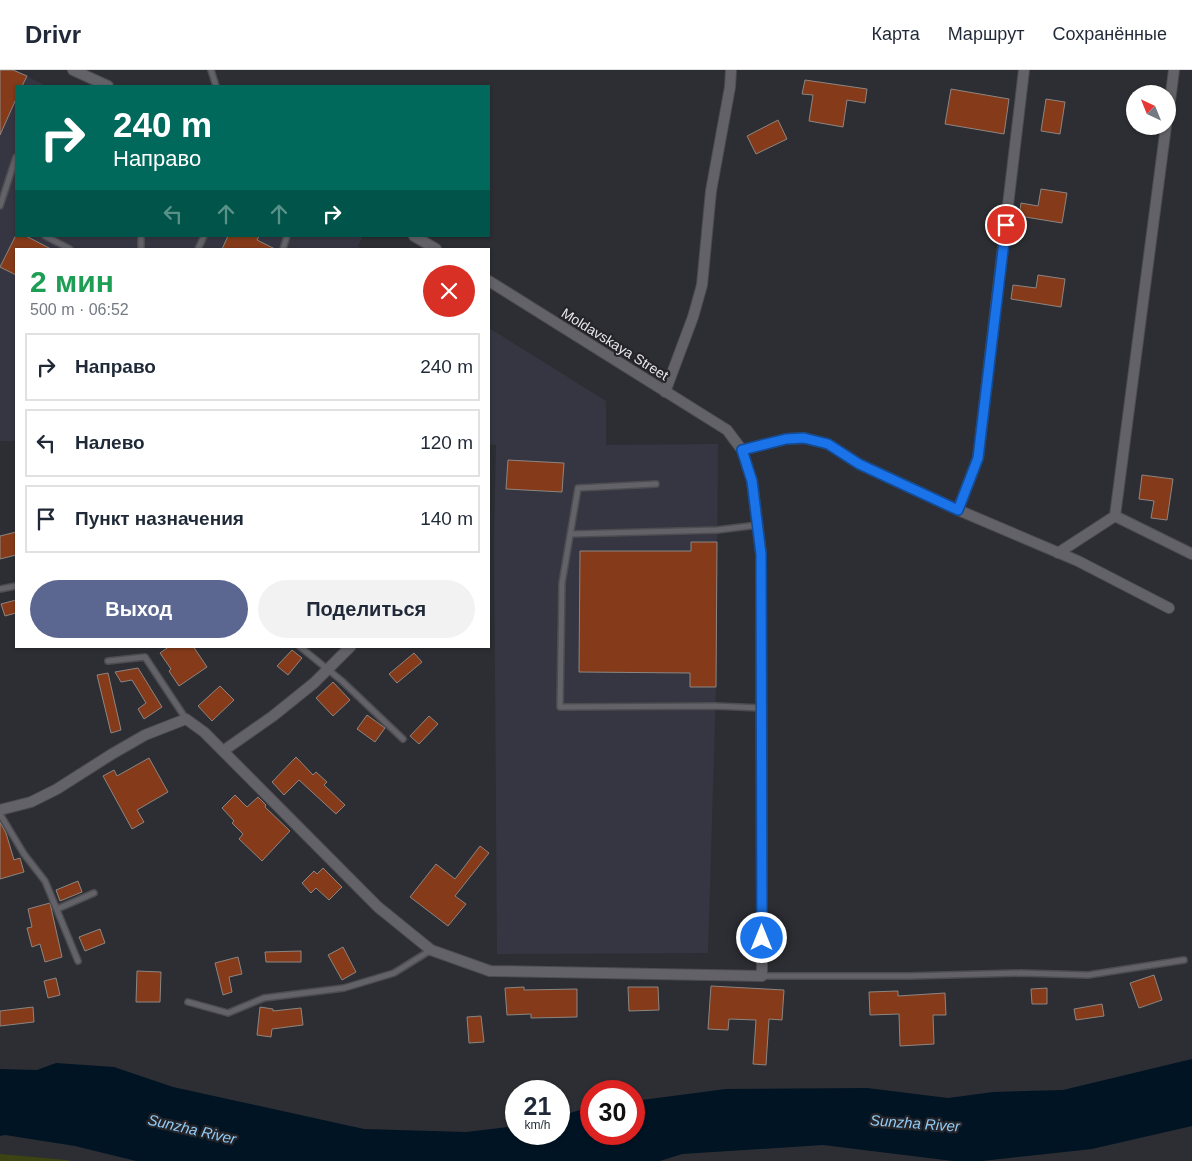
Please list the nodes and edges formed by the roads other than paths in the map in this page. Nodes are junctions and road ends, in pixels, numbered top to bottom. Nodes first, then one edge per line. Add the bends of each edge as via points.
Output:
1 (73, 70) edge
2 (210, 70) edge
3 (731, 70) edge
4 (1024, 70) edge
5 (1174, 70) edge
6 (106, 85) edge
7 (216, 85) edge
8 (1172, 85) edge
9 (1165, 135) edge
10 (15, 159) edge
11 (0, 206) edge
12 (47, 237) edge
13 (416, 237) edge
14 (68, 248) edge
15 (434, 248) edge
16 (490, 282) edge
17 (665, 392) junction
18 (742, 450) junction
19 (656, 484) dead end
20 (958, 510) junction
21 (1115, 516) junction
22 (758, 525) junction
23 (571, 534) junction
24 (1058, 553) junction
25 (1192, 554) edge
26 (15, 586) edge
27 (0, 589) edge
28 (1169, 608) dead end
29 (302, 648) edge
30 (349, 648) edge
31 (108, 661) dead end
32 (328, 669) junction
33 (762, 708) junction
34 (186, 719) junction
35 (403, 739) dead end
36 (224, 751) junction
37 (0, 810) edge
38 (0, 814) edge
39 (94, 893) dead end
40 (57, 909) junction
41 (431, 950) junction
42 (1184, 960) dead end
43 (78, 961) dead end
44 (762, 976) junction
45 (188, 1002) dead end

1 - 6 street
2 - 7 lane
3 - 17 street via 711,190 702,285
4 - 20 street via 978,458
5 - 8 street
9 - 21 street
10 - 11 lane
12 - 14 lane
13 - 15 street
16 - 17 street, Moldavskaya Street
17 - 18 street, Moldavskaya Street via 727,430
18 - 20 street via 786,439 804,438 828,444 859,464
18 - 22 street via 752,481
19 - 23 lane via 578,488
20 - 24 street
21 - 24 street
21 - 25 street
22 - 23 lane via 717,530
22 - 33 street
23 - 33 lane via 562,583 560,707
24 - 28 street
26 - 27 lane
29 - 32 lane
30 - 32 street
31 - 34 lane via 145,657
32 - 35 lane
32 - 36 street via 273,716
33 - 44 street
34 - 36 street
34 - 37 street via 144,735 31,802
36 - 41 street via 378,907
38 - 40 lane via 45,881
39 - 40 lane
40 - 43 lane
41 - 44 street via 490,971
41 - 45 lane via 394,973 344,988 264,998 228,1013
42 - 44 lane via 1088,975

